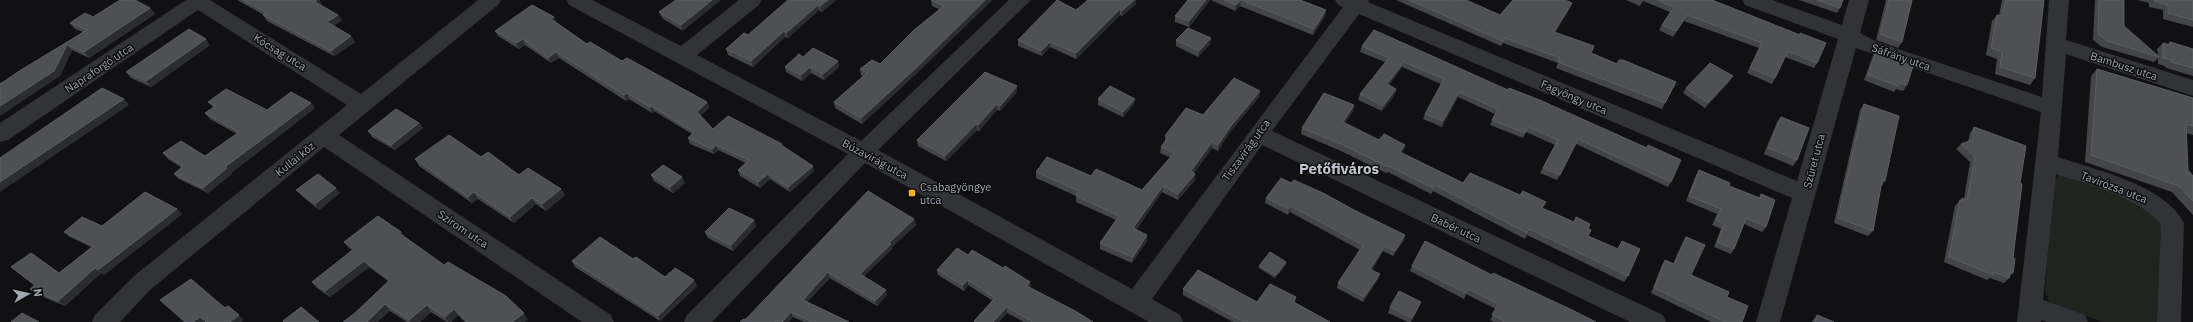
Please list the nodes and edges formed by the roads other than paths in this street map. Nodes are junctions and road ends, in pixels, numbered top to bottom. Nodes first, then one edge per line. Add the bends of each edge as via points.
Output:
1 (197, 0) edge
2 (490, 0) edge
3 (576, 0) edge
4 (752, 0) edge
5 (1021, 0) edge
6 (1752, 0) edge
7 (1859, 0) edge
8 (2059, 0) edge
9 (1353, 2) edge
10 (1848, 35) junction
11 (2056, 44) junction
12 (681, 57) junction
13 (2193, 88) edge
14 (363, 105) junction
15 (2052, 108) junction
16 (0, 134) edge
17 (1258, 134) junction
18 (324, 136) junction
19 (863, 152) junction
20 (2045, 161) junction
21 (1804, 194) junction
22 (1136, 302) junction
23 (2030, 314) edge
24 (104, 322) edge
25 (602, 322) edge
26 (696, 322) edge
27 (1171, 322) edge
28 (1654, 322) edge
29 (1768, 322) edge
30 (2076, 322) edge
31 (2169, 322) edge

1 - 14 street, Kócsag utca
1 - 16 street, Napraforgó utca
2 - 14 street, Kullai köz
3 - 12 street, Búzavirág utca
4 - 12 street
5 - 19 street
6 - 10 street, Sáfrány utca
7 - 10 street, Szüret utca
8 - 11 street
9 - 17 street, Tiszavirág utca
9 - 21 street, Fagyöngy utca
10 - 15 street, Sáfrány utca via 1870,47
10 - 21 street, Szüret utca
11 - 13 street, Bambusz utca
11 - 15 street
12 - 19 street, Búzavirág utca
14 - 18 street, Kullai köz
15 - 20 street
17 - 22 street, Tiszavirág utca
17 - 28 street, Babér utca
18 - 24 street, Kullai köz via 142,283
18 - 25 street, Szirom utca
19 - 22 street, Búzavirág utca
19 - 26 street
20 - 23 street
20 - 31 street, Tavirózsa utca via 2152,201 2171,218 2173,223
21 - 29 street, Szüret utca
22 - 27 street, Búzavirág utca
23 - 30 street

